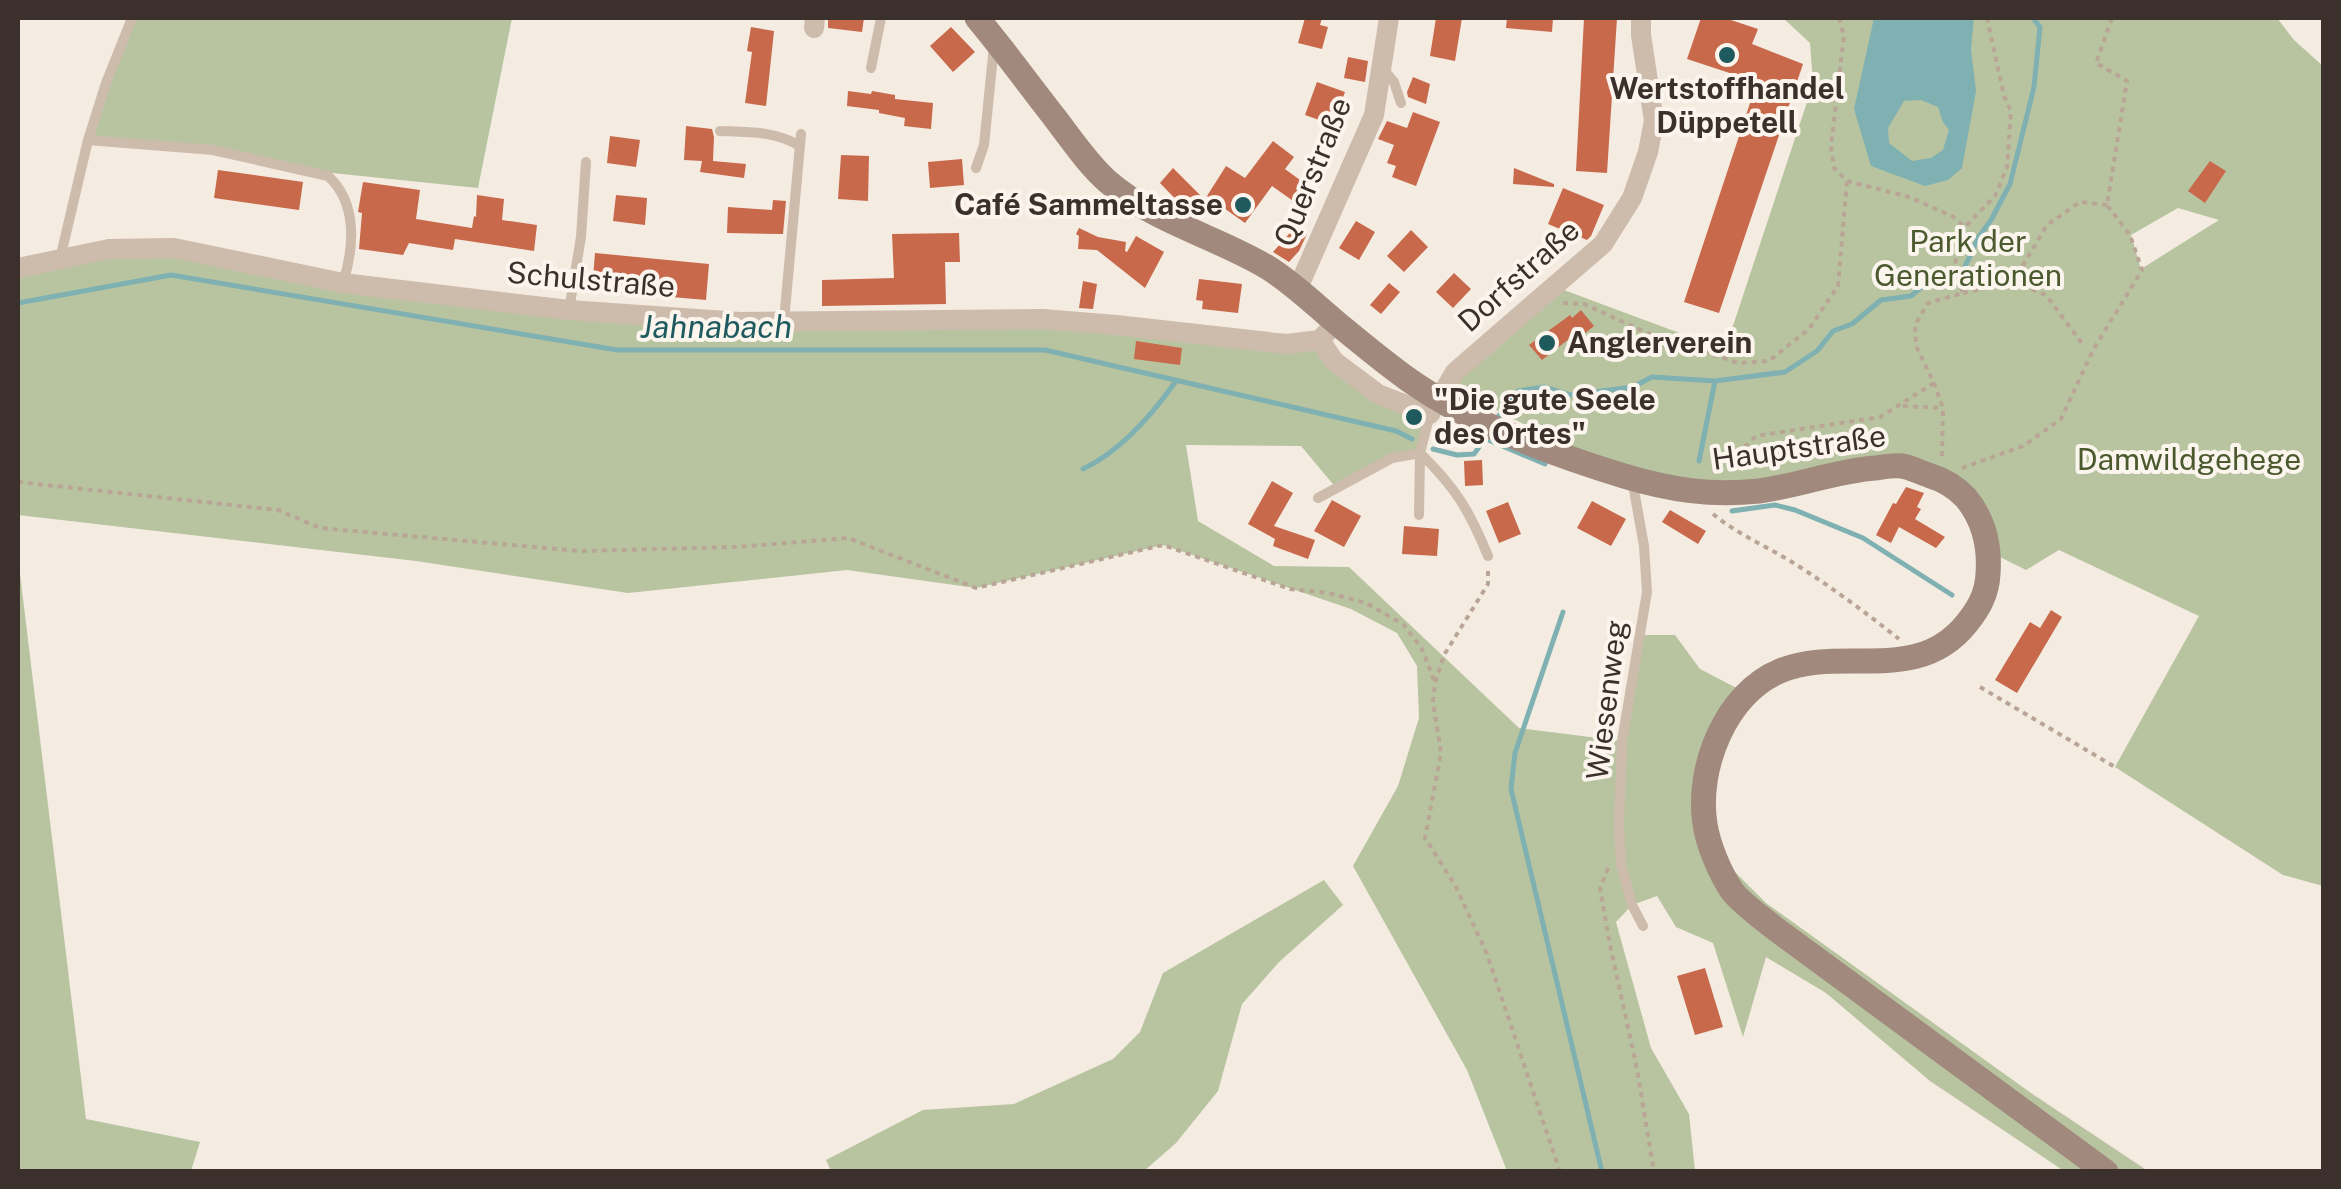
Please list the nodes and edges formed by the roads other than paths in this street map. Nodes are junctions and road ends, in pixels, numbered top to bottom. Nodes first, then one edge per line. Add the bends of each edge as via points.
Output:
1 (132, 18) edge
2 (881, 18) edge
3 (976, 18) edge
4 (1389, 18) edge
5 (1641, 18) edge
6 (995, 40) junction
7 (1382, 67) junction
8 (871, 68) dead end
9 (1401, 103) dead end
10 (720, 130) dead end
11 (88, 140) junction
12 (586, 162) dead end
13 (976, 168) dead end
14 (59, 260) junction
15 (18, 268) edge
16 (343, 283) junction
17 (1298, 288) junction
18 (569, 310) junction
19 (784, 321) junction
20 (1328, 331) junction
21 (1434, 407) junction
22 (1420, 453) junction
23 (1632, 478) junction
24 (1318, 498) dead end
25 (1419, 515) dead end
26 (1488, 556) road end
27 (1643, 926) dead end
28 (2106, 1172) edge

1 - 11 lane
2 - 8 lane
3 - 6 street, Hauptstraße
4 - 7 street, Querstraße
5 - 21 street, Dorfstraße via 1654,121 1632,198 1603,244 1455,372
6 - 13 lane
6 - 17 street, Hauptstraße via 1107,181 1154,214
7 - 9 lane
7 - 17 street, Querstraße via 1374,114
10 - 19 lane via 801,140
11 - 14 lane
11 - 16 lane via 213,150 328,176 338,184 353,225
12 - 18 lane
14 - 15 street, Schulstraße
14 - 16 street, Schulstraße via 109,249 174,248
16 - 18 street, Schulstraße
17 - 20 street, Hauptstraße
18 - 19 street, Schulstraße
19 - 20 street, Schulstraße via 1043,319 1286,344
20 - 21 street, Hauptstraße via 1386,362
21 - 22 lane
21 - 23 street, Hauptstraße
22 - 24 lane via 1392,458
22 - 25 lane
22 - 26 lane via 1448,480
23 - 27 lane, Wiesenweg via 1647,592 1622,741 1620,864
23 - 28 street, Hauptstraße via 1710,493 1900,465 1941,471 1980,519 1990,551 1988,588 1958,636 1920,656 1796,665 1762,680 1719,731 1710,755 1704,824 1734,893 1773,927

